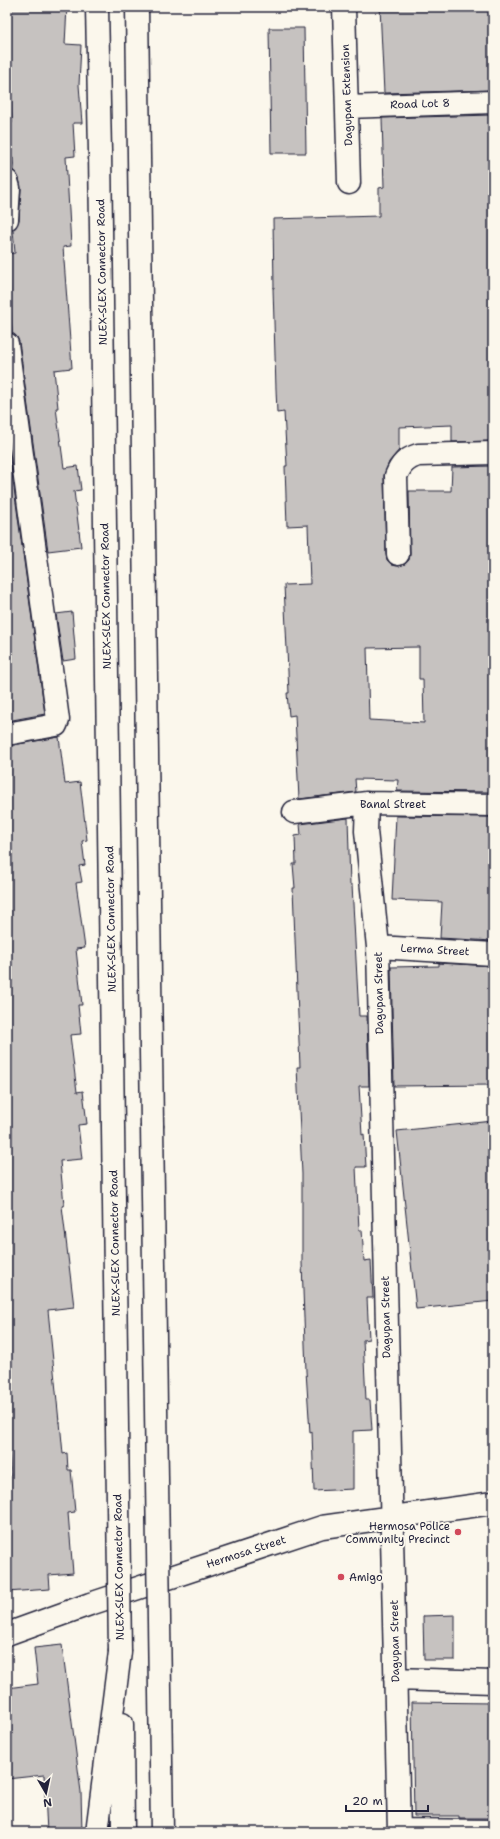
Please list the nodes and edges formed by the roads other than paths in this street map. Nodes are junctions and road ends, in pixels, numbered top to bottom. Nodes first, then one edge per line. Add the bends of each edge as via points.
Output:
1 (97, 7) edge
2 (137, 7) edge
3 (344, 7) edge
4 (493, 102) edge
5 (347, 107) junction
6 (7, 180) edge
7 (349, 183) dead end
8 (7, 219) edge
9 (7, 344) edge
10 (493, 453) edge
11 (398, 554) dead end
12 (7, 734) edge
13 (367, 803) junction
14 (493, 805) edge
15 (294, 812) dead end
16 (378, 947) junction
17 (493, 954) edge
18 (493, 1503) edge
19 (391, 1516) junction
20 (7, 1634) edge
21 (120, 1652) junction
22 (395, 1679) junction
23 (493, 1682) edge
24 (398, 1831) edge
25 (493, 1831) edge
26 (97, 1832) edge
27 (123, 1832) edge
28 (162, 1832) edge

1 - 21 main road, NLEX-SLEX Connector Road, bridge
2 - 28 main road, bridge
3 - 5 main road, Dagupan Extension
4 - 5 main road, Road Lot 8
5 - 7 main road, Dagupan Extension
6 - 8 main road
9 - 12 main road via 58,720 56,725
10 - 11 main road via 418,455 408,458 396,476
13 - 14 main road, Banal Street
13 - 15 main road, Banal Street
13 - 16 main road, Dagupan Street via 366,831
16 - 17 main road, Lerma Street
16 - 19 main road, Dagupan Street
18 - 19 main road, Hermosa Street
19 - 20 main road, Hermosa Street via 322,1527
19 - 22 main road, Dagupan Street
21 - 26 main road
21 - 27 main road, NLEX-SLEX Connector Road
22 - 23 main road
22 - 24 main road, Dagupan Street
24 - 25 main road

